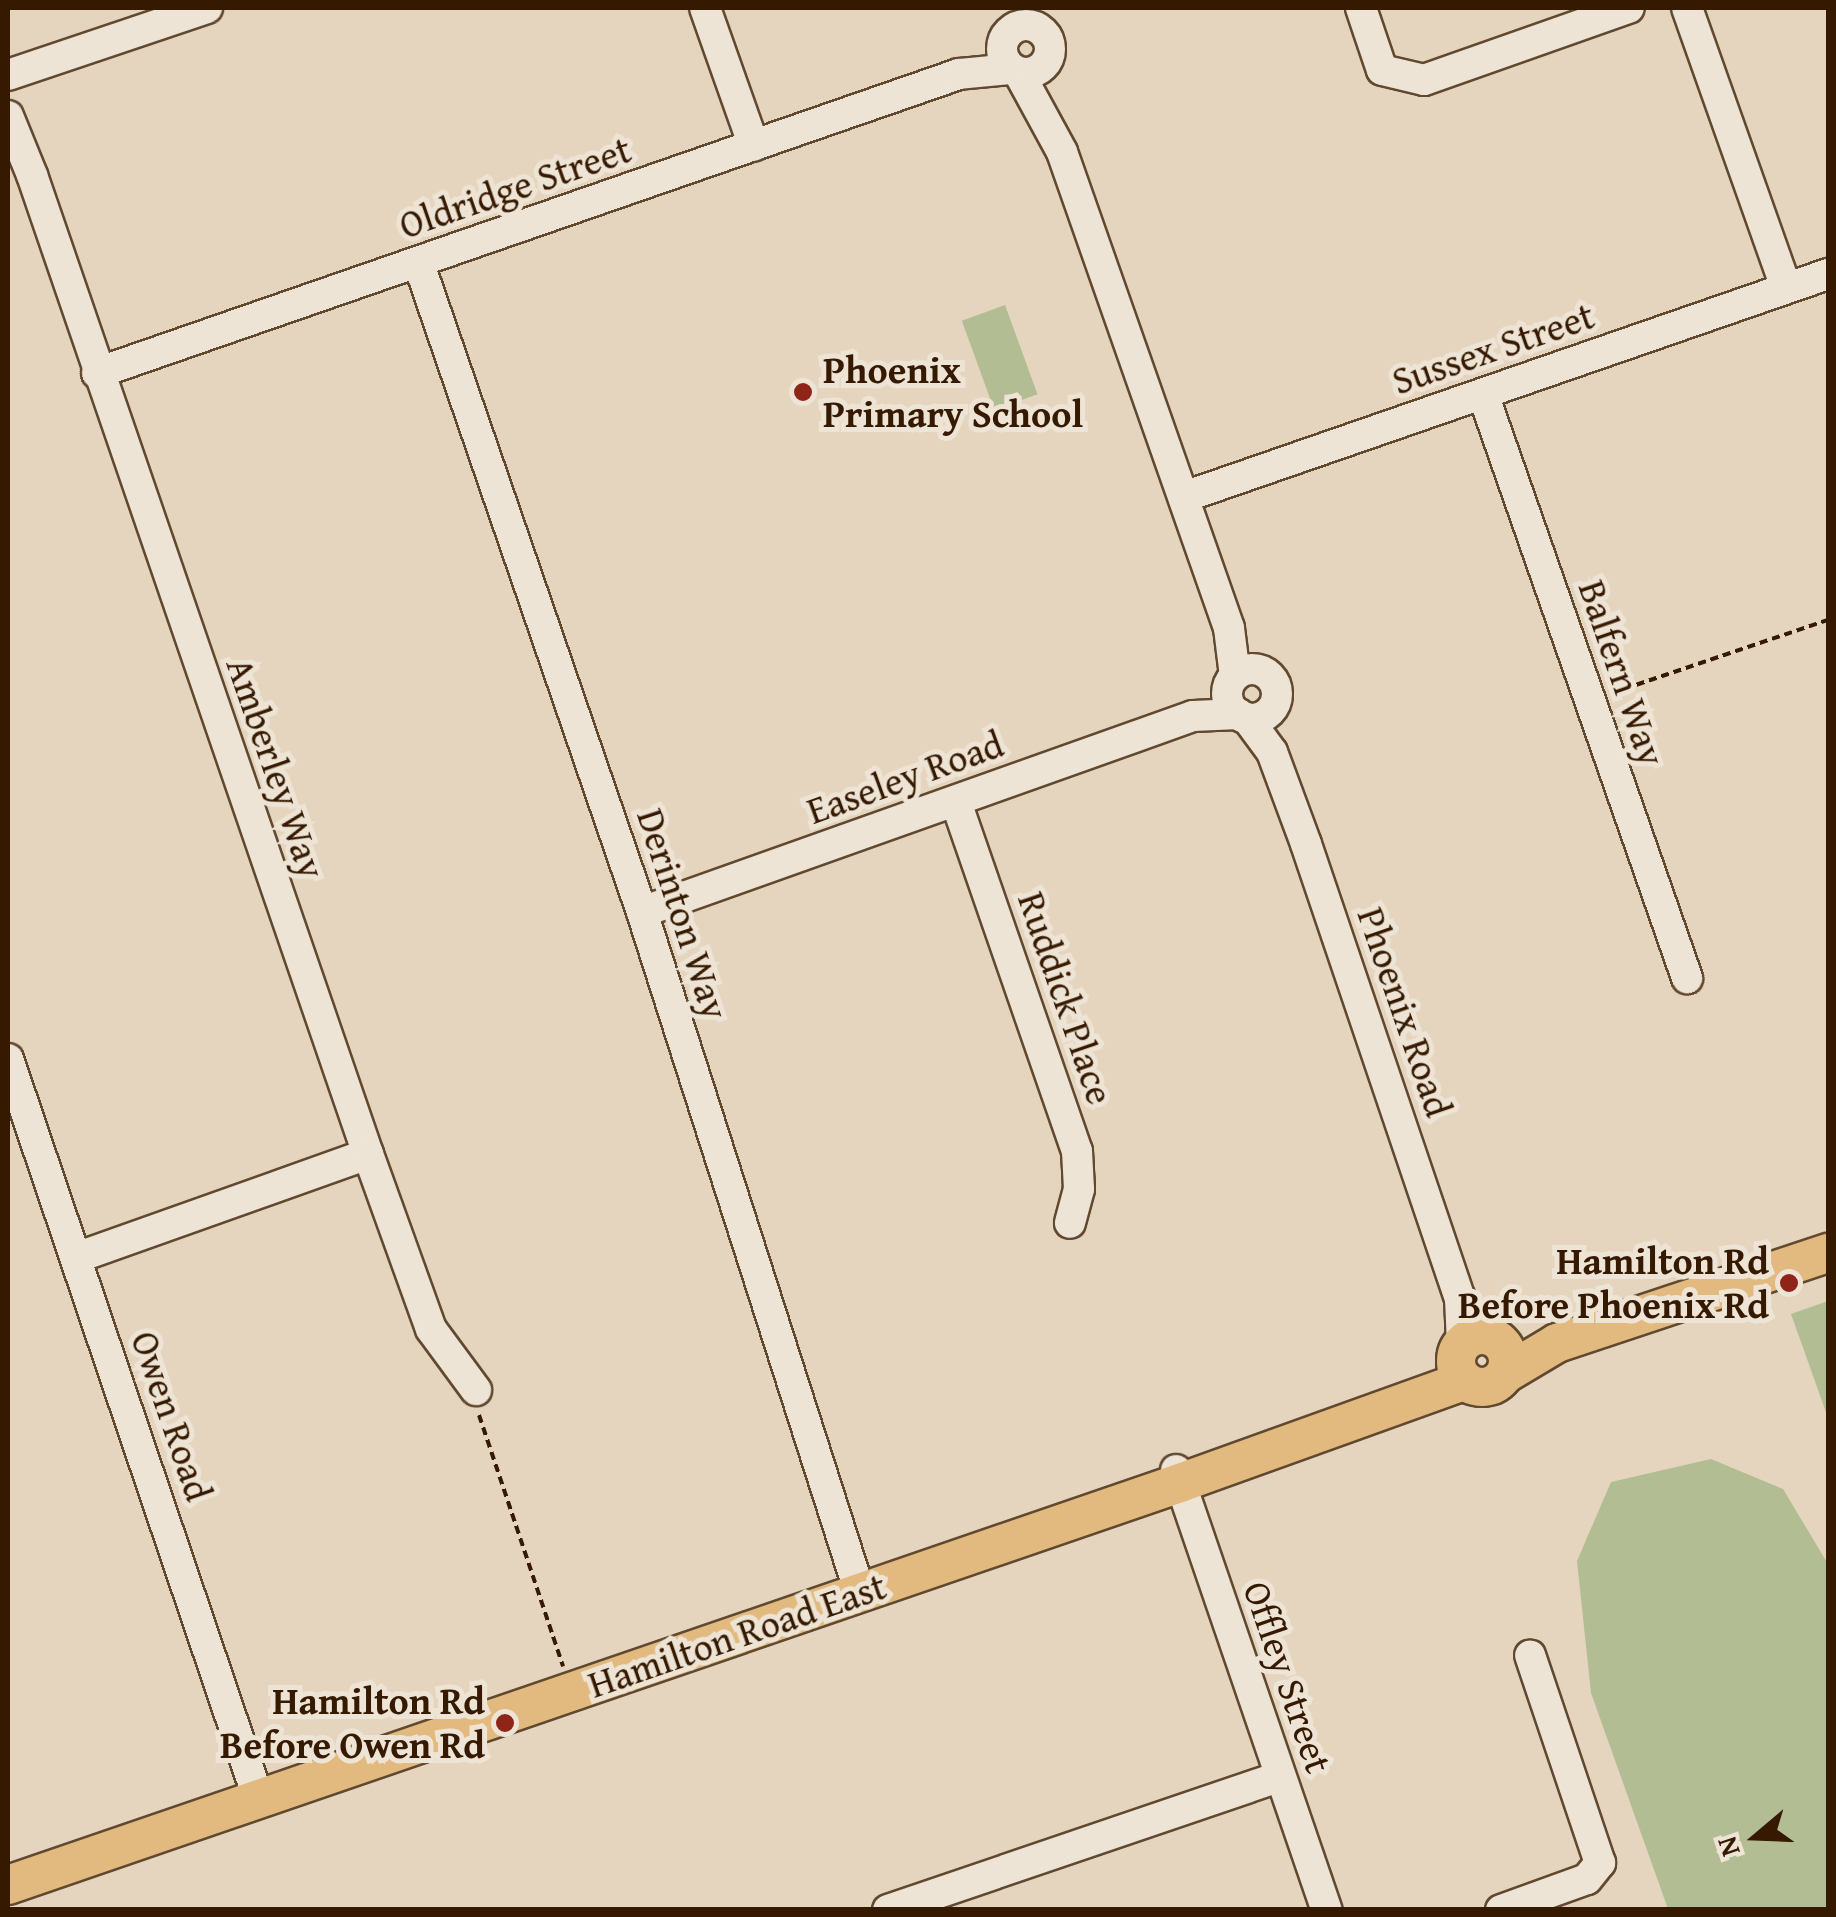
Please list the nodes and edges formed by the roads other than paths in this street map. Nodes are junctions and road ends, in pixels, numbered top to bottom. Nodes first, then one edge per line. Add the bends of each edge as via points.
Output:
1 (207, 8) edge
2 (705, 8) edge
3 (1361, 8) edge
4 (1628, 8) edge
5 (1687, 8) edge
6 (1015, 36) edge
7 (8, 74) edge
8 (8, 116) edge
9 (754, 146) junction
10 (1062, 152) junction
11 (20, 180) edge
12 (419, 264) junction
13 (1828, 274) edge
14 (1786, 288) junction
15 (97, 374) junction
16 (1483, 394) junction
17 (1184, 497) junction
18 (1241, 677) junction
19 (1253, 712) junction
20 (1193, 716) junction
21 (956, 802) junction
22 (642, 912) junction
23 (1687, 978) dead end
24 (8, 1059) edge
25 (368, 1154) junction
26 (1070, 1223) dead end
27 (1828, 1254) edge
28 (76, 1258) junction
29 (1557, 1344) junction
30 (1473, 1350) junction
31 (476, 1390) road end
32 (1178, 1476) junction
33 (858, 1586) junction
34 (1530, 1654) dead end
35 (1279, 1777) junction
36 (257, 1792) junction
37 (8, 1866) edge
38 (8, 1884) edge
39 (888, 1910) edge
40 (1327, 1910) edge
41 (1501, 1910) edge

1 - 7 street
2 - 9 street
3 - 4 street via 1382,70 1424,80
5 - 14 street
6 - 9 street, Oldridge Street via 959,74
6 - 10 street
6 - 10 street via 1050,42
8 - 11 street, Amberley Way
9 - 12 street, Oldridge Street
10 - 17 street
11 - 15 street, Amberley Way
12 - 15 street, Oldridge Street
12 - 22 street, Derinton Way
13 - 14 street, Sussex Street
14 - 16 street, Sussex Street
15 - 25 street, Amberley Way
16 - 17 street, Sussex Street
16 - 23 street, Balfern Way
17 - 18 street
18 - 19 street via 1229,703
18 - 19 street via 1276,686
18 - 20 street, Easeley Road
19 - 20 street, Easeley Road
19 - 30 street, Phoenix Road
20 - 21 street, Easeley Road
21 - 22 street, Easeley Road
21 - 26 street, Ruddick Place via 1077,1151
22 - 33 street, Derinton Way
24 - 28 street, Owen Road
25 - 28 street
25 - 31 street, Amberley Way via 431,1329
27 - 29 main road
28 - 36 street, Owen Road
29 - 30 main road
29 - 30 main road via 1505,1374 1508,1357
30 - 32 main road, Hamilton Road East
32 - 33 main road, Hamilton Road East
32 - 35 street, Offley Street
33 - 36 main road, Hamilton Road East
34 - 41 street via 1600,1863 1586,1879
35 - 39 street
35 - 40 street, Offley Street
36 - 37 main road, Hamilton Road East
36 - 38 main road, Hamilton Road East

